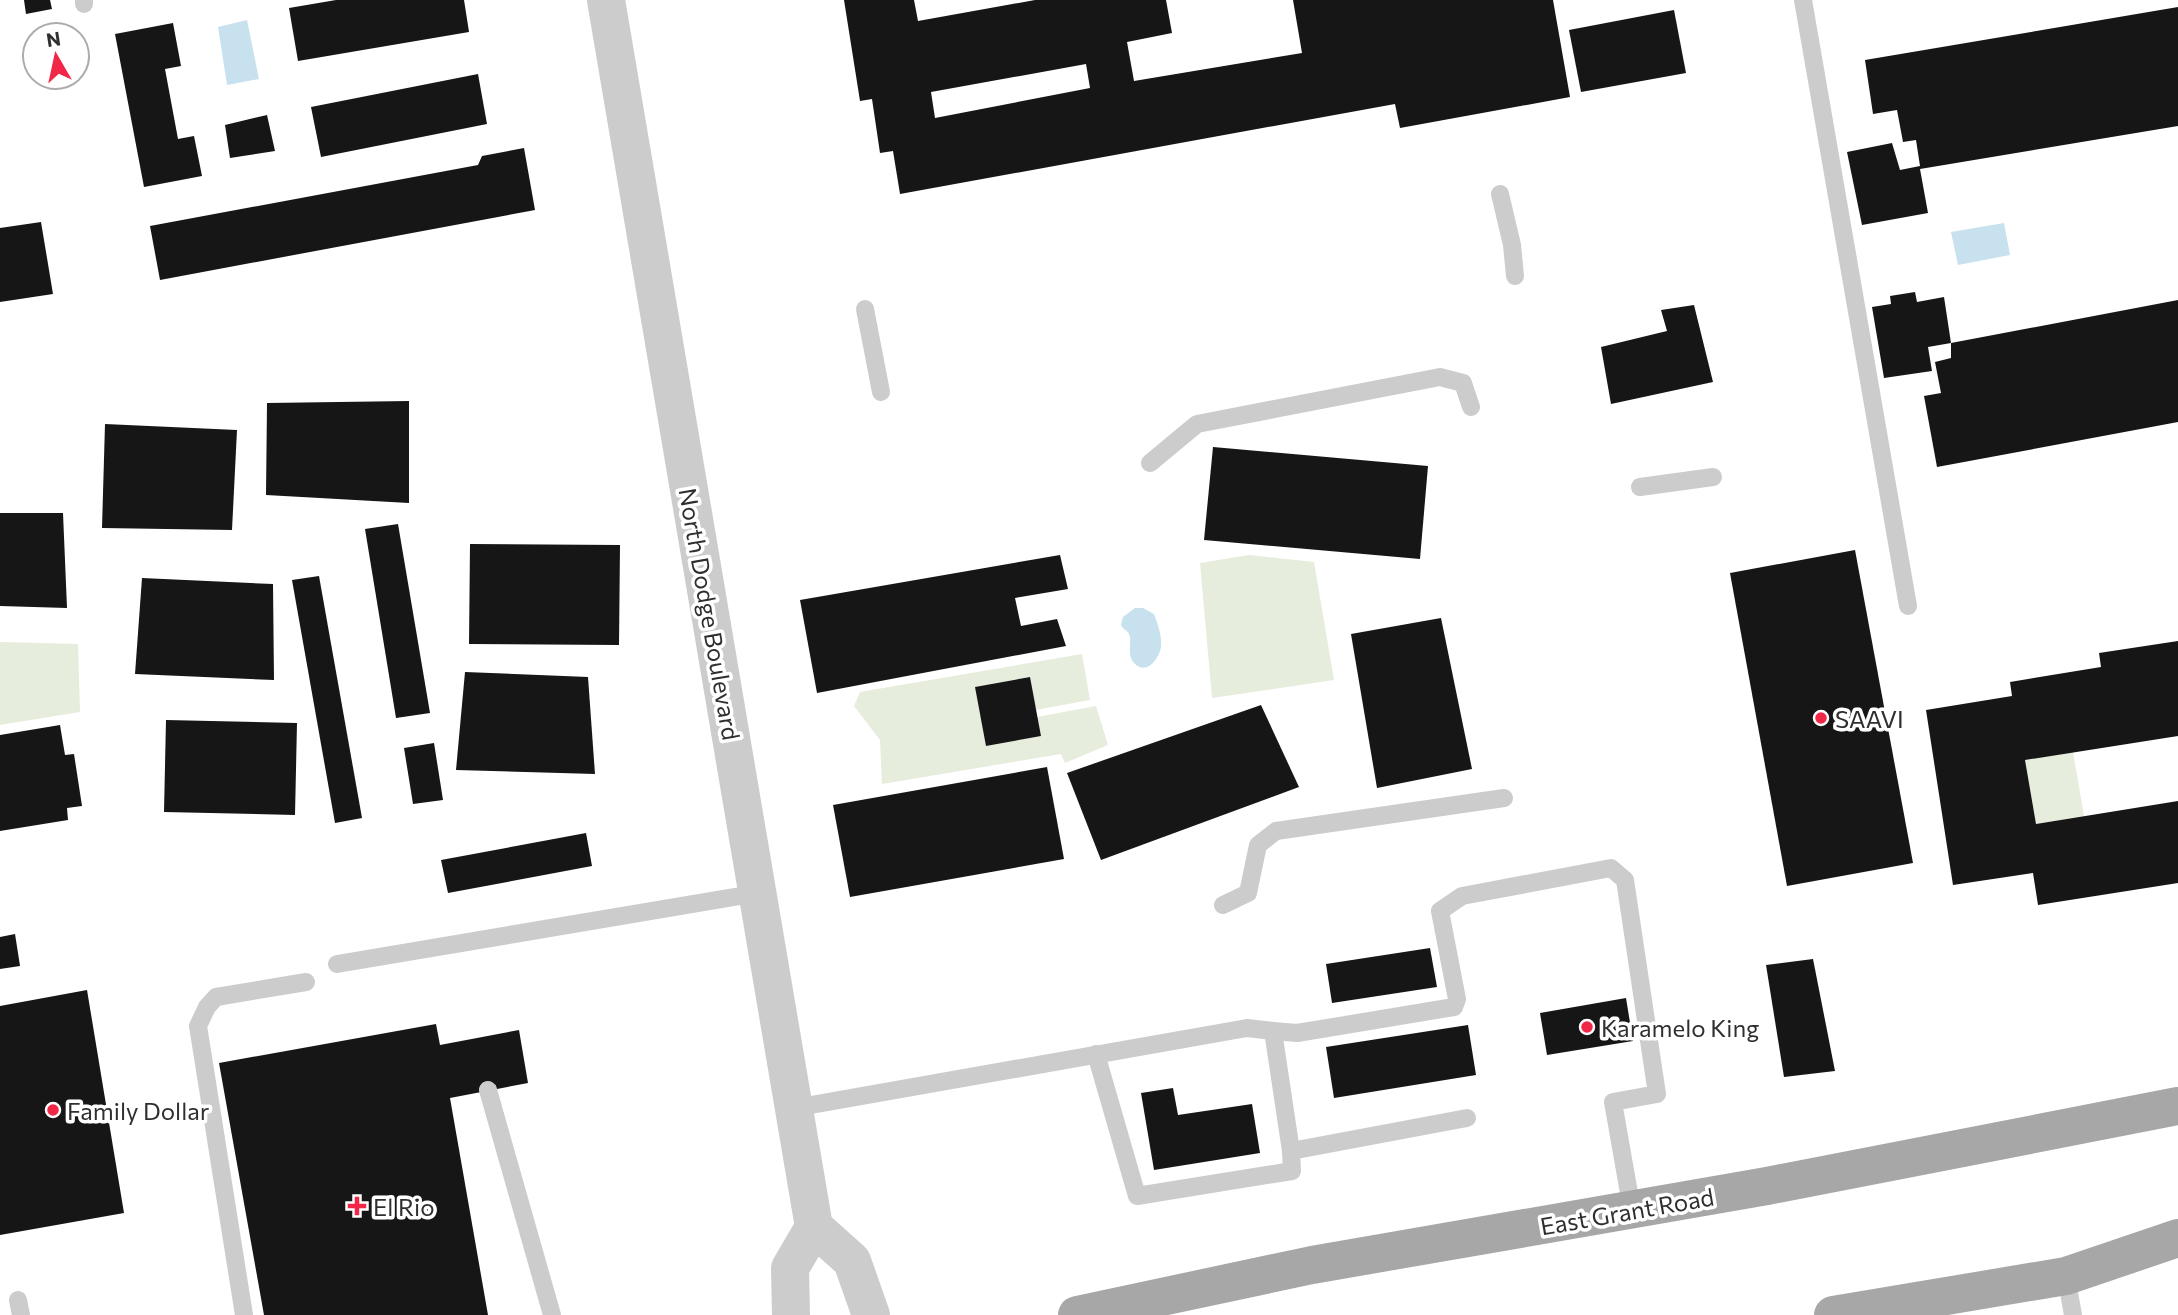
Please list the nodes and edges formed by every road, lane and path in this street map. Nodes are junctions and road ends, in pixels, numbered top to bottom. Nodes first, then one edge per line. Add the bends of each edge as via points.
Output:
1 (606, 0) edge
2 (1803, 0) edge
3 (1500, 194) dead end
4 (1515, 276) dead end
5 (865, 309) dead end
6 (881, 392) dead end
7 (1471, 407) dead end
8 (1150, 463) dead end
9 (1713, 477) dead end
10 (1640, 487) dead end
11 (1908, 606) dead end
12 (1504, 799) dead end
13 (758, 893) junction
14 (1223, 905) dead end
15 (337, 964) dead end
16 (306, 982) dead end
17 (1273, 1031) junction
18 (1096, 1054) junction
19 (488, 1090) dead end
20 (2178, 1106) edge
21 (794, 1108) junction
22 (1467, 1118) dead end
23 (1291, 1151) junction
24 (1632, 1210) junction
25 (814, 1227) junction
26 (2178, 1238) edge
27 (2066, 1276) junction
28 (244, 1315) edge
29 (552, 1315) edge
30 (791, 1315) edge
31 (871, 1315) edge
32 (1077, 1315) edge
33 (1833, 1315) edge
34 (2073, 1315) edge

1 - 13 street, North Dodge Boulevard
2 - 11 lane
3 - 4 lane
5 - 6 lane
7 - 8 lane via 1463,383 1440,377 1197,424
9 - 10 lane
12 - 14 lane via 1276,831 1258,845 1248,893
13 - 15 lane
13 - 21 street, North Dodge Boulevard
16 - 28 lane via 216,997 198,1026
17 - 18 lane via 1247,1028
17 - 23 lane
17 - 24 lane via 1297,1033 1454,1007 1457,999 1440,911 1462,896 1611,868 1625,880 1657,1094 1613,1102
18 - 21 lane
18 - 23 lane via 1137,1196 1292,1171
19 - 29 lane
20 - 24 main road, East Grant Road
21 - 25 street, North Dodge Boulevard
22 - 23 lane
24 - 32 main road, East Grant Road via 1312,1265
25 - 30 street via 790,1268
25 - 31 street via 852,1261
26 - 27 main road
27 - 33 main road via 1976,1298
27 - 34 lane

